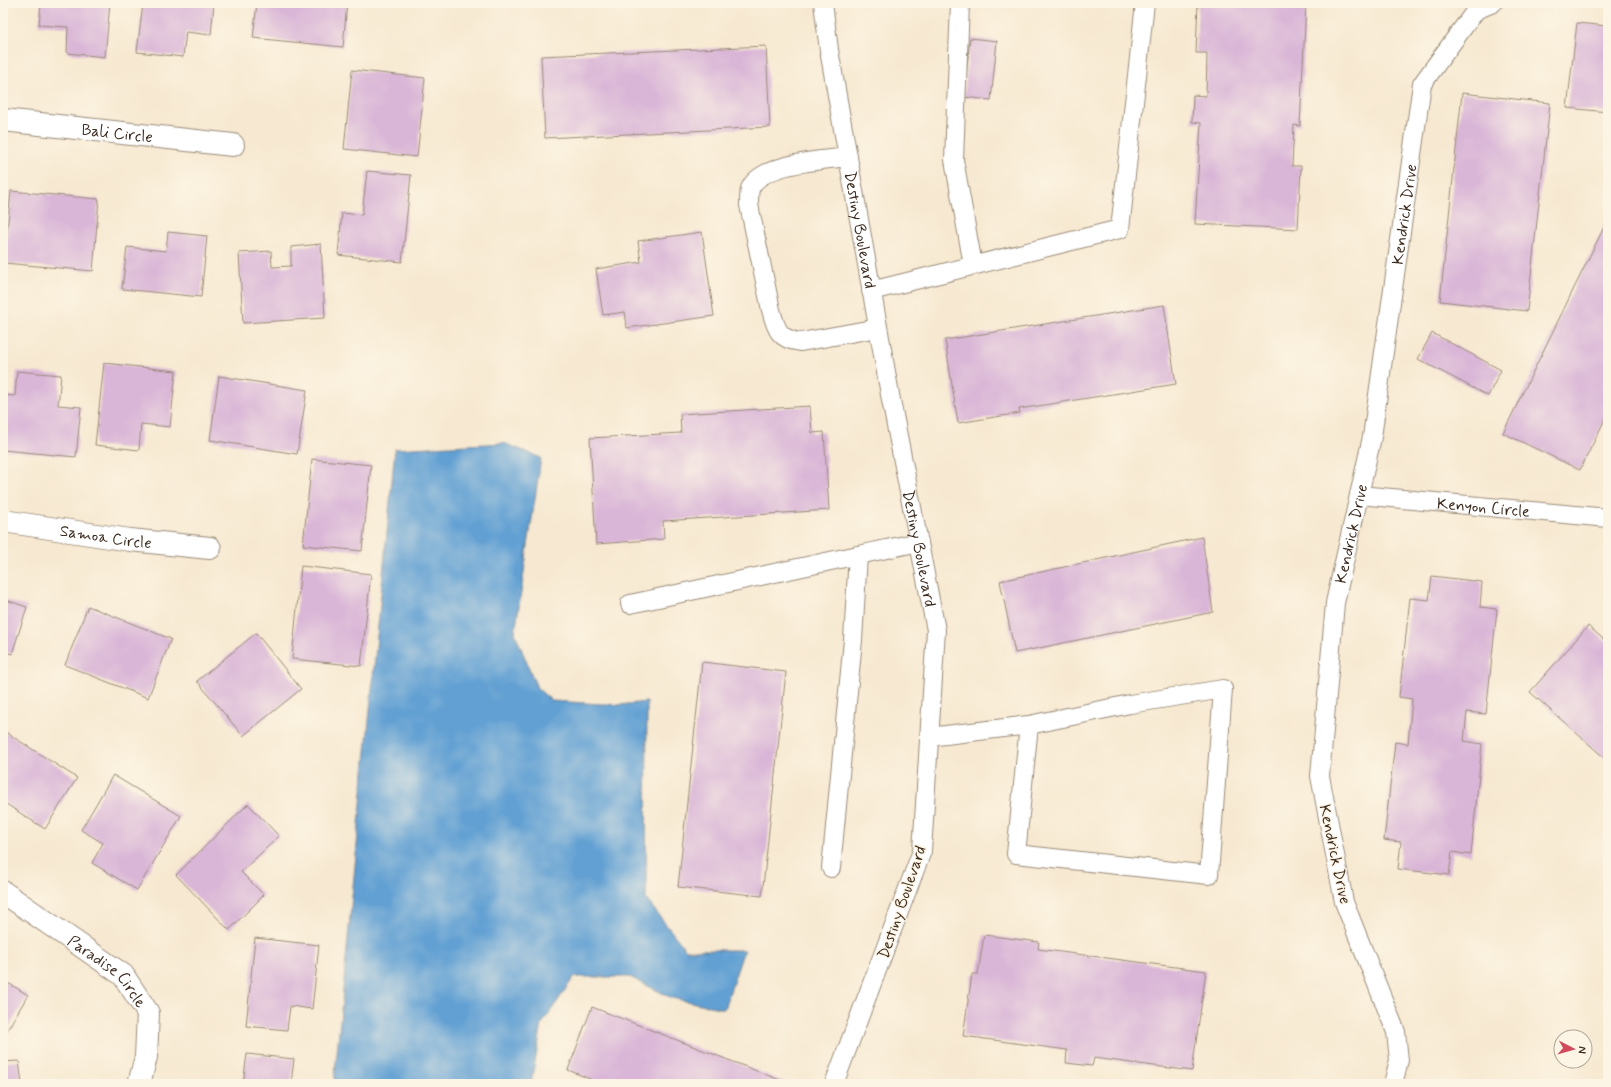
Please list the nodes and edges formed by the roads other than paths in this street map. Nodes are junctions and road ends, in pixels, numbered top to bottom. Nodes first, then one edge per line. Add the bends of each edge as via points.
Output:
1 (823, 3) edge
2 (960, 3) edge
3 (1145, 3) edge
4 (1493, 3) edge
5 (3, 120) edge
6 (233, 145) dead end
7 (848, 156) junction
8 (973, 265) junction
9 (871, 291) junction
10 (878, 328) junction
11 (1359, 494) junction
12 (1608, 518) edge
13 (3, 521) edge
14 (919, 542) junction
15 (210, 548) dead end
16 (858, 555) junction
17 (630, 604) dead end
18 (1029, 725) junction
19 (929, 737) junction
20 (831, 868) dead end
21 (3, 892) edge
22 (139, 1084) edge
23 (834, 1084) edge
24 (1393, 1084) edge

1 - 7 lane, Destiny Boulevard via 828,50
2 - 8 lane via 954,160
3 - 8 lane via 1120,229
4 - 11 lane, Kendrick Drive via 1476,10 1422,84 1372,437
5 - 6 street, Bali Circle
7 - 9 lane, Destiny Boulevard
7 - 10 lane via 788,166 769,172 757,179 750,189 749,205 770,310 781,335 789,341 801,342
8 - 9 lane
9 - 10 lane, Destiny Boulevard
10 - 14 lane, Destiny Boulevard
11 - 12 lane, Kenyon Circle
11 - 24 lane, Kendrick Drive via 1335,603 1320,776 1344,902 1396,1032 1399,1060
13 - 15 street, Samoa Circle via 130,540
14 - 16 lane
14 - 19 lane, Destiny Boulevard via 936,630
16 - 17 lane
16 - 20 lane via 853,640
18 - 18 lane via 1016,854 1209,875 1223,689 1130,704
18 - 19 lane
19 - 23 lane, Destiny Boulevard via 922,851
21 - 22 street, Paradise Circle via 123,975 148,1013 146,1056

